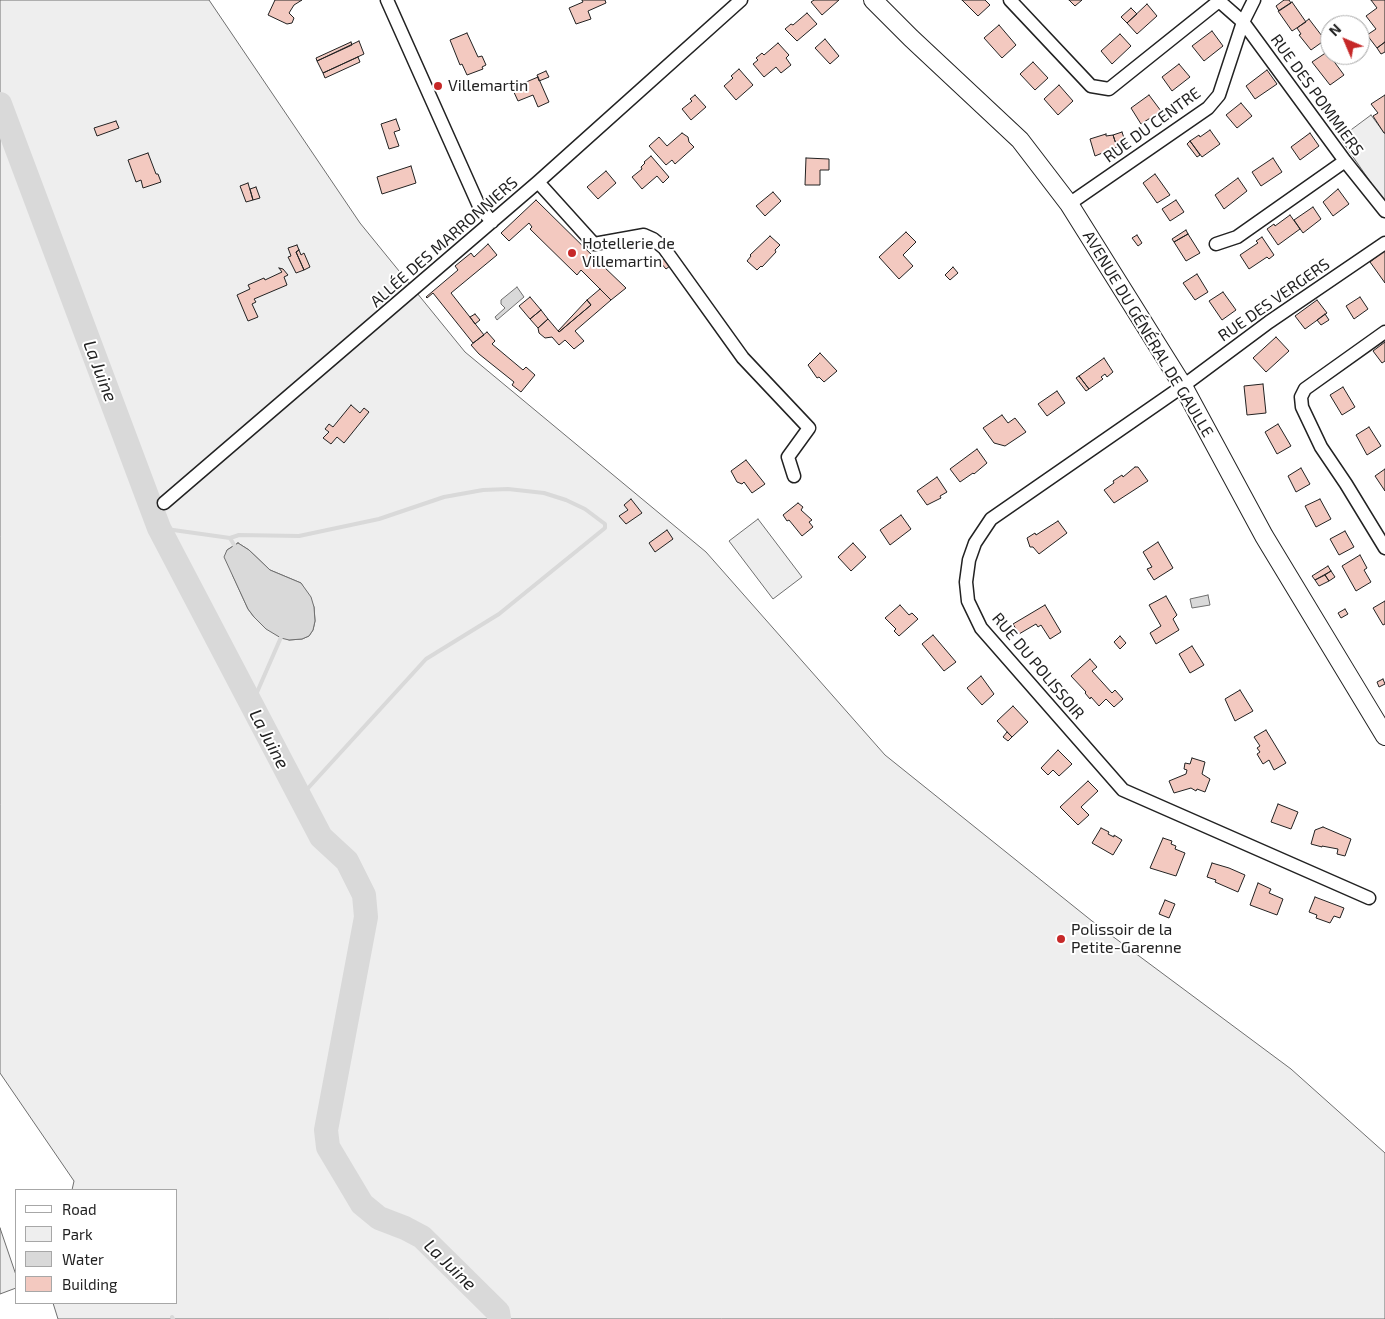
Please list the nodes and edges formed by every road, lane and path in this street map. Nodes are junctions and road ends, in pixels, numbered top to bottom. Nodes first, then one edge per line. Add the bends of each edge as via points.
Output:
1 (387, 0) edge
2 (741, 0) edge
3 (873, 0) edge
4 (1010, 0) edge
5 (1254, 0) edge
6 (1218, 1) edge
7 (1243, 22) junction
8 (1345, 162) junction
9 (538, 182) junction
10 (1069, 204) junction
11 (1385, 211) edge
12 (492, 222) junction
13 (1385, 243) edge
14 (1216, 244) dead end
15 (1385, 332) edge
16 (1183, 386) junction
17 (794, 476) dead end
18 (164, 503) dead end
19 (1385, 548) edge
20 (1385, 736) edge
21 (1369, 898) dead end

1 - 12 street via 479,206
2 - 9 street, ALLÉE DES MARRONNIERS
3 - 10 main road, AVENUE DU GÉNÉRAL DE GAULLE via 1020,140
4 - 6 street via 1091,86 1109,90
5 - 7 street, RUE DU CENTRE
6 - 7 street, RUE DES POMMIERS
7 - 8 street, RUE DES POMMIERS
7 - 10 street, RUE DU CENTRE via 1219,95 1208,108
8 - 11 street, RUE DES POMMIERS
8 - 14 street via 1237,237
9 - 12 street, ALLÉE DES MARRONNIERS
9 - 17 street via 594,244 644,235 664,248 743,358 809,428 788,457
10 - 16 main road, AVENUE DU GÉNÉRAL DE GAULLE
12 - 18 street, ALLÉE DES MARRONNIERS
13 - 16 street, RUE DES VERGERS via 1269,322
15 - 19 street via 1312,384 1300,397 1321,448
16 - 20 main road, AVENUE DU GÉNÉRAL DE GAULLE via 1264,536
16 - 21 street, RUE DU POLISSOIR via 991,519 968,560 968,601 981,628 1123,790

